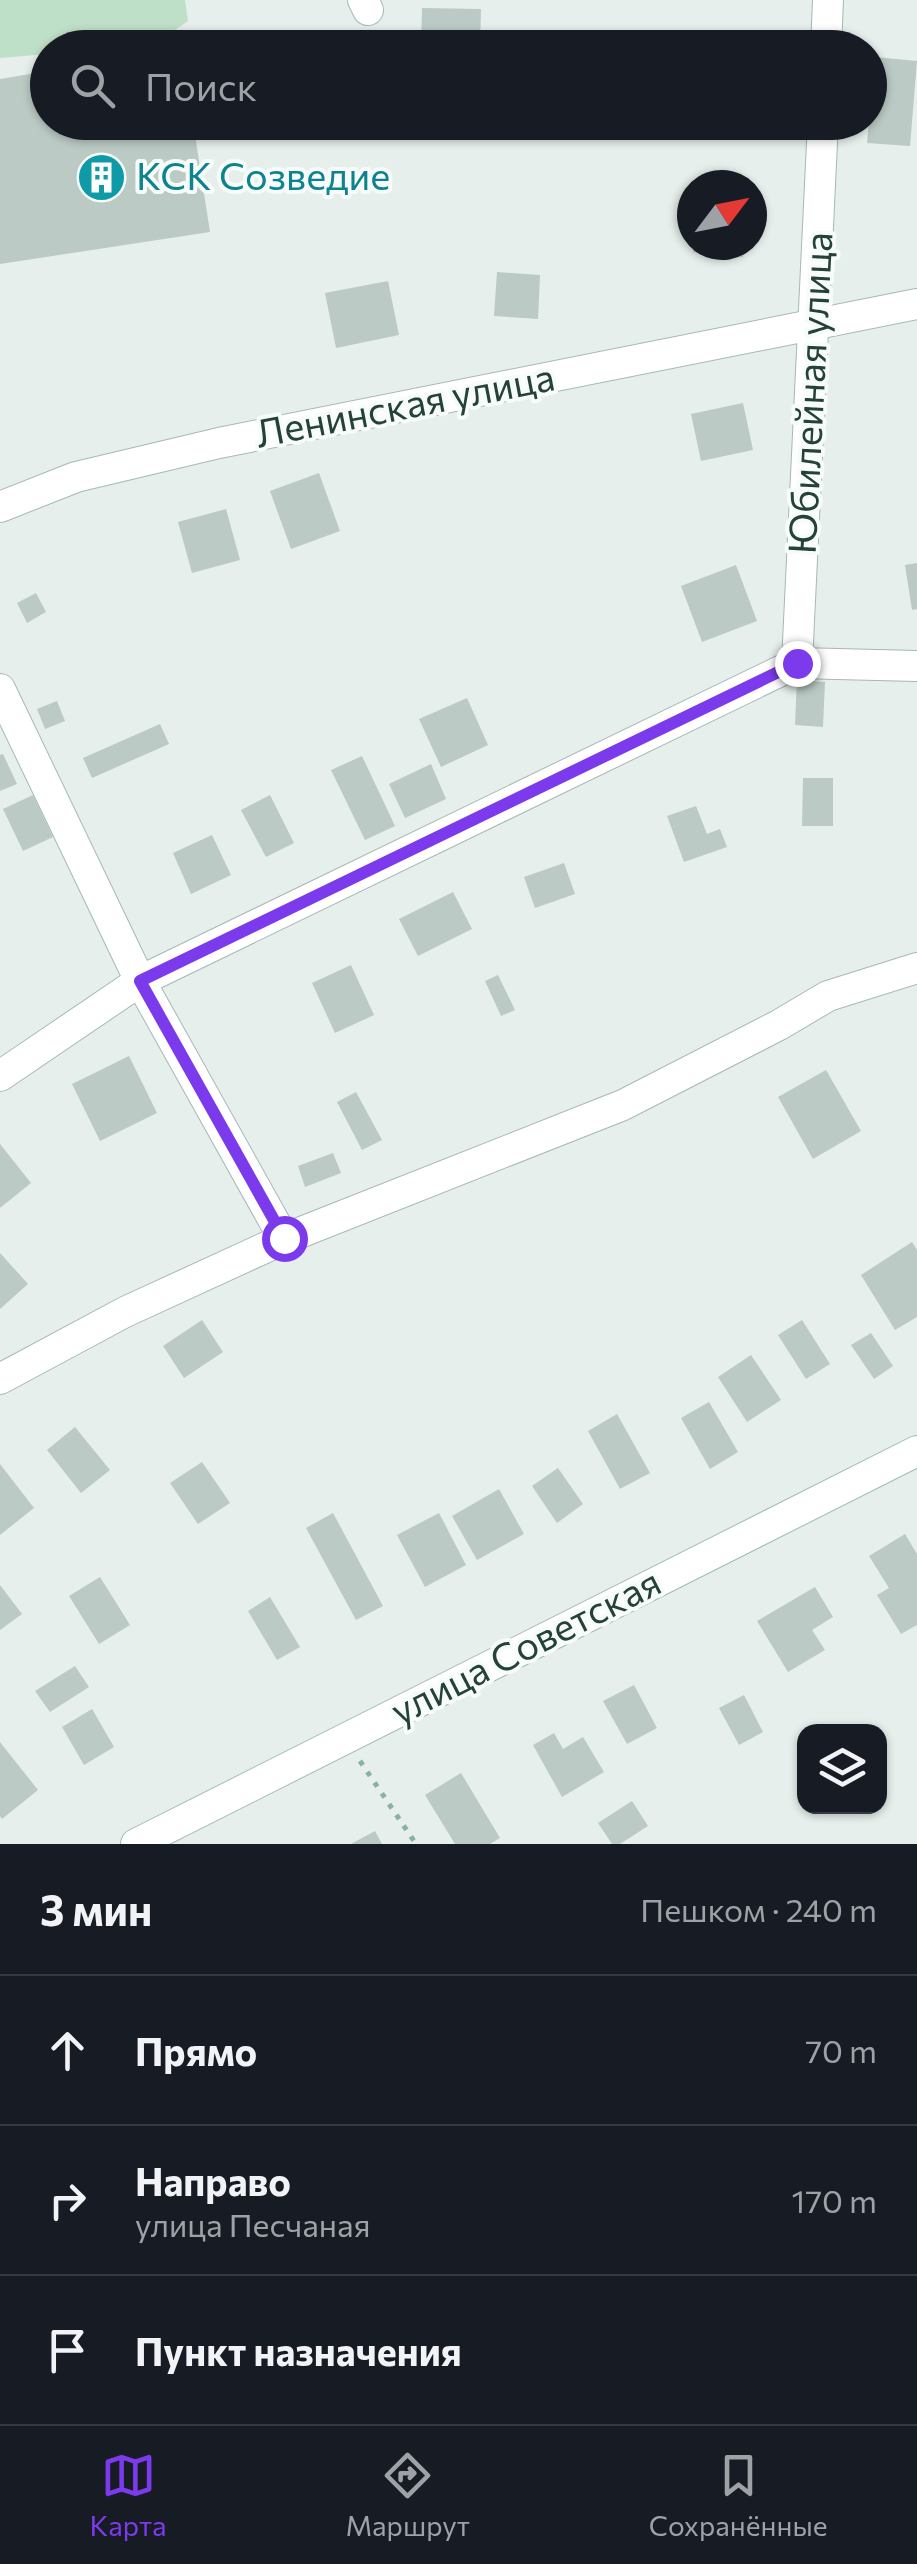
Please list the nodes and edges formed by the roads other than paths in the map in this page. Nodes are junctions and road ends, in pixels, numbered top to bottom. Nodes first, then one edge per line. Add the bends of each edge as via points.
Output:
1 (828, 0) edge
2 (827, 30) edge
3 (822, 140) edge
4 (917, 304) edge
5 (815, 324) junction
6 (0, 507) edge
7 (797, 663) junction
8 (917, 666) edge
9 (0, 689) edge
10 (917, 968) edge
11 (140, 981) junction
12 (0, 1076) edge
13 (284, 1238) junction
14 (0, 1379) edge
15 (917, 1451) edge
16 (136, 1844) edge

1 - 2 street
3 - 5 street, Юбилейная улица
4 - 5 street, Ленинская улица
5 - 6 street, Ленинская улица via 219,442 76,477
5 - 7 street, Юбилейная улица
7 - 8 street
7 - 11 street
9 - 11 street
10 - 13 street via 828,996 623,1104
11 - 12 street
11 - 13 street
13 - 14 street
15 - 16 street, улица Советская

